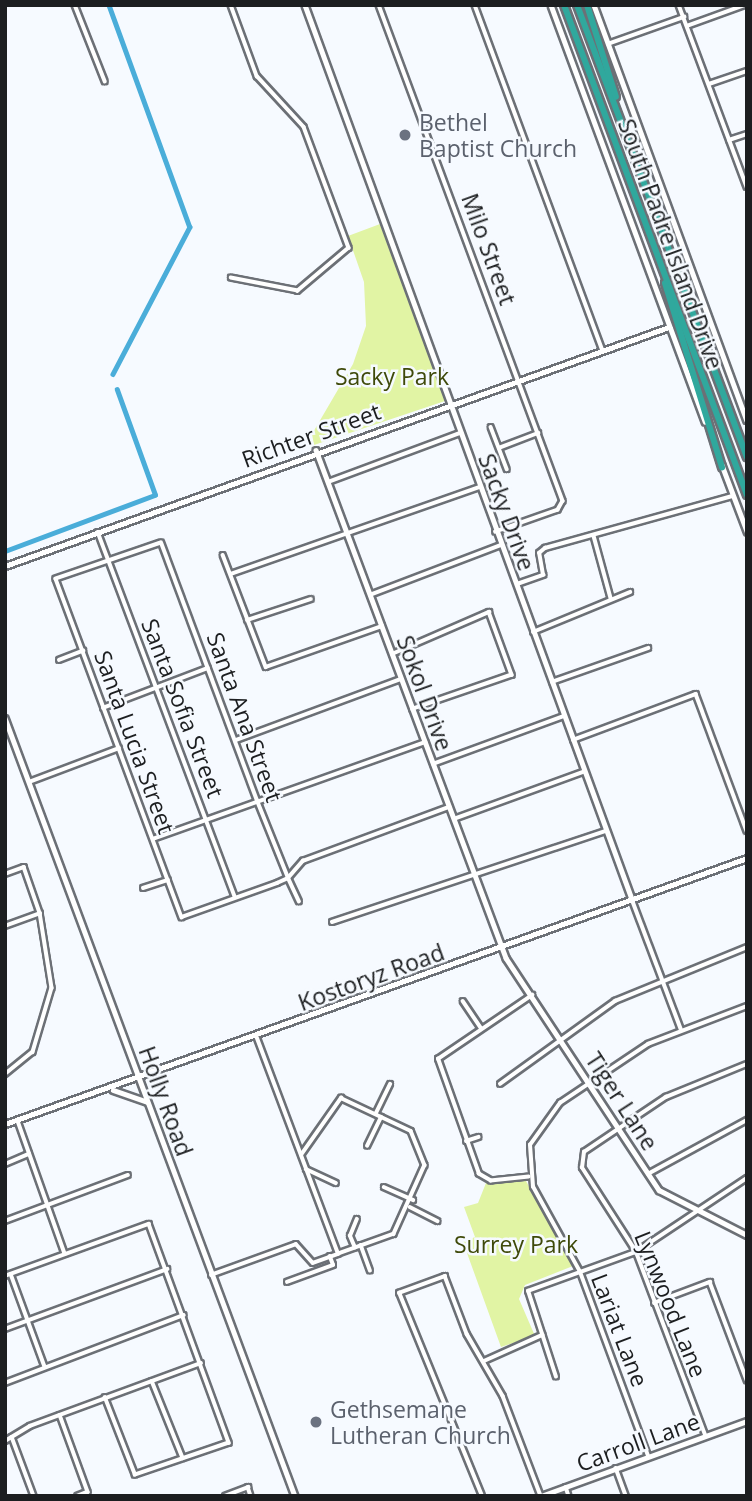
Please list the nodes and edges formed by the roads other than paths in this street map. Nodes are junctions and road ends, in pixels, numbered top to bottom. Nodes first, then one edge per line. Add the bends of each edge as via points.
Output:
1 (75, 5) edge
2 (231, 5) edge
3 (305, 5) edge
4 (379, 5) edge
5 (475, 5) edge
6 (551, 5) edge
7 (564, 5) edge
8 (577, 5) edge
9 (587, 5) edge
10 (594, 5) edge
11 (679, 5) edge
12 (745, 5) edge
13 (684, 17) junction
14 (687, 26) junction
15 (608, 44) junction
16 (747, 71) edge
17 (105, 82) dead end
18 (709, 84) junction
19 (747, 134) edge
20 (729, 140) junction
21 (632, 153) junction
22 (747, 187) edge
23 (231, 278) dead end
24 (665, 278) junction
25 (668, 327) junction
26 (602, 349) junction
27 (518, 378) junction
28 (449, 404) junction
29 (747, 420) edge
30 (491, 428) dead end
31 (460, 433) junction
32 (538, 433) junction
33 (499, 448) junction
34 (316, 450) junction
35 (747, 457) edge
36 (722, 467) junction
37 (507, 469) dead end
38 (328, 482) junction
39 (480, 487) junction
40 (747, 495) edge
41 (733, 496) junction
42 (747, 531) edge
43 (98, 532) junction
44 (496, 532) junction
45 (594, 536) junction
46 (349, 538) junction
47 (501, 545) junction
48 (222, 555) dead end
49 (108, 561) junction
50 (5, 565) edge
51 (231, 574) junction
52 (515, 585) junction
53 (630, 592) dead end
54 (370, 594) junction
55 (611, 598) junction
56 (311, 599) dead end
57 (247, 620) junction
58 (383, 626) junction
59 (533, 632) junction
60 (648, 648) dead end
61 (83, 652) junction
62 (393, 654) junction
63 (59, 660) dead end
64 (208, 668) junction
65 (401, 678) junction
66 (552, 682) junction
67 (157, 690) junction
68 (103, 708) junction
69 (413, 709) junction
70 (565, 716) junction
71 (5, 718) edge
72 (235, 740) junction
73 (573, 740) junction
74 (425, 742) junction
75 (119, 748) junction
76 (433, 764) junction
77 (583, 772) junction
78 (29, 782) junction
79 (257, 801) junction
80 (449, 807) junction
81 (206, 820) junction
82 (453, 820) junction
83 (606, 831) junction
84 (747, 831) edge
85 (153, 839) junction
86 (747, 858) edge
87 (473, 873) junction
88 (5, 874) edge
89 (288, 878) junction
90 (168, 880) junction
91 (143, 888) dead end
92 (234, 897) junction
93 (632, 899) junction
94 (299, 902) dead end
95 (40, 913) junction
96 (332, 922) dead end
97 (5, 926) edge
98 (500, 947) junction
99 (747, 947) edge
100 (662, 978) junction
101 (532, 995) junction
102 (463, 1001) dead end
103 (747, 1006) edge
104 (481, 1028) junction
105 (681, 1029) junction
106 (559, 1037) junction
107 (257, 1038) junction
108 (747, 1064) edge
109 (5, 1075) edge
110 (139, 1079) junction
111 (589, 1082) junction
112 (390, 1084) dead end
113 (500, 1084) dead end
114 (109, 1090) junction
115 (148, 1103) junction
116 (376, 1114) junction
117 (381, 1117) junction
118 (747, 1120) edge
119 (18, 1121) junction
120 (5, 1124) edge
121 (619, 1129) junction
122 (478, 1137) dead end
123 (466, 1141) junction
124 (367, 1146) dead end
125 (29, 1154) junction
126 (301, 1155) junction
127 (5, 1164) edge
128 (306, 1170) junction
129 (649, 1174) junction
130 (128, 1175) dead end
131 (529, 1177) junction
132 (747, 1178) edge
133 (336, 1183) dead end
134 (384, 1186) dead end
135 (413, 1200) junction
136 (48, 1207) junction
137 (410, 1208) junction
138 (693, 1212) junction
139 (357, 1219) dead end
140 (5, 1221) edge
141 (438, 1221) dead end
142 (747, 1235) edge
143 (361, 1245) junction
144 (355, 1248) junction
145 (636, 1252) junction
146 (338, 1254) junction
147 (65, 1255) junction
148 (330, 1256) junction
149 (313, 1263) junction
150 (167, 1269) junction
151 (370, 1270) dead end
152 (314, 1271) junction
153 (580, 1272) junction
154 (11, 1274) junction
155 (211, 1275) junction
156 (5, 1276) edge
157 (286, 1282) dead end
158 (654, 1303) junction
159 (184, 1315) junction
160 (27, 1321) junction
161 (5, 1329) edge
162 (542, 1335) junction
163 (484, 1361) junction
164 (201, 1363) junction
165 (46, 1368) junction
166 (556, 1377) dead end
167 (747, 1380) edge
168 (152, 1381) junction
169 (5, 1383) edge
170 (105, 1398) junction
171 (60, 1415) junction
172 (747, 1421) edge
173 (705, 1435) junction
174 (12, 1437) junction
175 (5, 1441) edge
176 (649, 1456) junction
177 (183, 1458) junction
178 (616, 1468) junction
179 (566, 1487) junction
180 (34, 1496) edge
181 (78, 1496) edge
182 (225, 1496) edge
183 (251, 1496) edge
184 (295, 1496) edge
185 (482, 1496) edge
186 (541, 1496) edge
187 (569, 1496) edge
188 (626, 1496) edge

1 - 17 street
2 - 23 street via 257,76 304,127 349,248 298,291
3 - 28 street, Sacky Drive
4 - 27 street, Milo Street
5 - 26 street
6 - 25 street
7 - 24 highway, South Padre Island Drive
8 - 21 highway, South Padre Island Drive
9 - 21 highway
10 - 15 street
11 - 13 street
12 - 14 street
13 - 14 street
13 - 15 street
14 - 18 street
15 - 29 street
16 - 18 street
18 - 20 street
19 - 20 street
20 - 22 street
21 - 35 highway, South Padre Island Drive
24 - 36 highway
24 - 40 highway, South Padre Island Drive
25 - 26 street, Richter Street
25 - 36 street
26 - 27 street, Richter Street
27 - 28 street, Richter Street
27 - 32 street, Milo Street
28 - 31 street, Sacky Drive
28 - 34 street, Richter Street
30 - 33 street
31 - 38 street
31 - 39 street, Sacky Drive
32 - 33 street, Sacky Drive
32 - 44 street, Milo Street via 563,506
33 - 37 street
34 - 38 street, Sokol Drive
34 - 43 street, Richter Street
36 - 41 street
38 - 46 street, Sokol Drive
39 - 44 street, Sacky Drive
39 - 46 street
41 - 42 street
41 - 45 street
43 - 49 street, Santa Sofia Street
43 - 50 street, Richter Street
44 - 47 street, Sacky Drive
45 - 52 street via 541,550 543,575
45 - 55 street
46 - 51 street
46 - 54 street, Sokol Drive
47 - 52 street, Sacky Drive
47 - 54 street
48 - 51 street
49 - 61 street, Santa Lucia Street via 56,579
49 - 64 street, Santa Ana Street via 161,543
49 - 67 street, Santa Sofia Street
51 - 57 street
52 - 59 street, Sacky Drive
53 - 55 street
54 - 58 street, Sokol Drive
55 - 59 street
56 - 57 street
57 - 58 street via 266,667
58 - 62 street, Sokol Drive
59 - 66 street, Sacky Drive
60 - 66 street
61 - 63 street
61 - 68 street, Santa Lucia Street
62 - 65 street, Sokol Drive
62 - 69 street via 489,612 512,676
64 - 67 street
64 - 72 street, Santa Ana Street
65 - 69 street, Sokol Drive
65 - 72 street
66 - 70 street, Sacky Drive
67 - 68 street
67 - 81 street, Santa Sofia Street
68 - 75 street, Santa Lucia Street
69 - 74 street, Sokol Drive
70 - 73 street, Sacky Drive
70 - 76 street
71 - 78 street, Holly Road
72 - 79 street, Santa Ana Street
73 - 77 street, Sacky Drive
73 - 84 street via 696,694
74 - 76 street, Sokol Drive
74 - 79 street
75 - 78 street
75 - 85 street, Santa Lucia Street
76 - 80 street, Sokol Drive
77 - 82 street
77 - 83 street, Sacky Drive
78 - 110 street, Holly Road
79 - 81 street
79 - 89 street, Santa Ana Street
80 - 82 street, Sokol Drive
80 - 89 street via 303,861
81 - 85 street
81 - 92 street, Santa Sofia Street
82 - 87 street, Sokol Drive
83 - 87 street
83 - 93 street, Sacky Drive
85 - 90 street, Santa Lucia Street
86 - 93 street, Kostoryz Road
87 - 96 street
87 - 98 street, Sokol Drive
88 - 95 street via 24,867
89 - 92 street
89 - 94 street, Santa Ana Street
90 - 91 street
90 - 92 street, Santa Lucia Street via 182,917
93 - 98 street, Kostoryz Road
93 - 100 street, Sacky Drive
95 - 97 street
95 - 109 street via 52,988 46,1023 33,1052
98 - 101 street, Tiger Lane
98 - 107 street, Kostoryz Road
99 - 100 street
100 - 105 street, Sacky Drive
100 - 106 street
101 - 104 street
101 - 106 street, Tiger Lane
102 - 104 street
103 - 105 street
104 - 123 street via 438,1059
105 - 111 street
106 - 111 street, Tiger Lane
106 - 113 street
107 - 110 street, Kostoryz Road
107 - 126 street
108 - 121 street, Lynwood Lane via 666,1097
110 - 114 street, Kostoryz Road
110 - 115 street, Holly Road
111 - 121 street, Tiger Lane
111 - 131 street via 541,1123 530,1145
112 - 116 street
114 - 115 street via 134,1093
114 - 119 street, Kostoryz Road
115 - 155 street, Holly Road
116 - 117 street
116 - 126 street via 334,1101
117 - 124 street
117 - 135 street via 411,1131 425,1165
118 - 129 street
119 - 120 street, Kostoryz Road
119 - 125 street
121 - 129 street, Tiger Lane
121 - 145 street, Lynwood Lane via 584,1152 582,1168
122 - 123 street
123 - 131 street via 486,1180
125 - 127 street
125 - 136 street
126 - 128 street
128 - 133 street
128 - 146 street
129 - 138 street, Tiger Lane via 675,1203
130 - 136 street
131 - 153 street, Lariat Lane
132 - 138 street
134 - 135 street
135 - 137 street
136 - 140 street
136 - 147 street
137 - 141 street
137 - 143 street via 394,1234
138 - 142 street, Tiger Lane
138 - 145 street
139 - 144 street via 350,1236
143 - 144 street
143 - 151 street
144 - 146 street
145 - 153 street
145 - 158 street, Lynwood Lane
146 - 148 street
147 - 150 street via 149,1224
147 - 154 street
148 - 149 street
148 - 152 street via 333,1265
149 - 152 street
149 - 155 street via 296,1244
150 - 159 street
150 - 160 street
152 - 157 street
153 - 162 street via 528,1291
153 - 176 street, Lariat Lane
154 - 156 street
154 - 160 street
155 - 184 street, Holly Road
158 - 167 street via 710,1282
158 - 173 street, Lynwood Lane
159 - 164 street
159 - 165 street
160 - 161 street
160 - 165 street
162 - 163 street
162 - 166 street
163 - 185 street via 445,1276 399,1293
163 - 186 street
164 - 168 street
164 - 177 street via 229,1443
165 - 169 street
168 - 170 street
168 - 177 street
170 - 171 street
170 - 177 street via 135,1475
171 - 174 street
171 - 181 street via 88,1492
172 - 173 street, Carroll Lane
173 - 176 street, Carroll Lane
174 - 175 street
174 - 180 street
176 - 178 street, Carroll Lane
178 - 179 street, Carroll Lane
178 - 188 street
179 - 186 street, Carroll Lane
179 - 187 street
182 - 183 street via 248,1487

